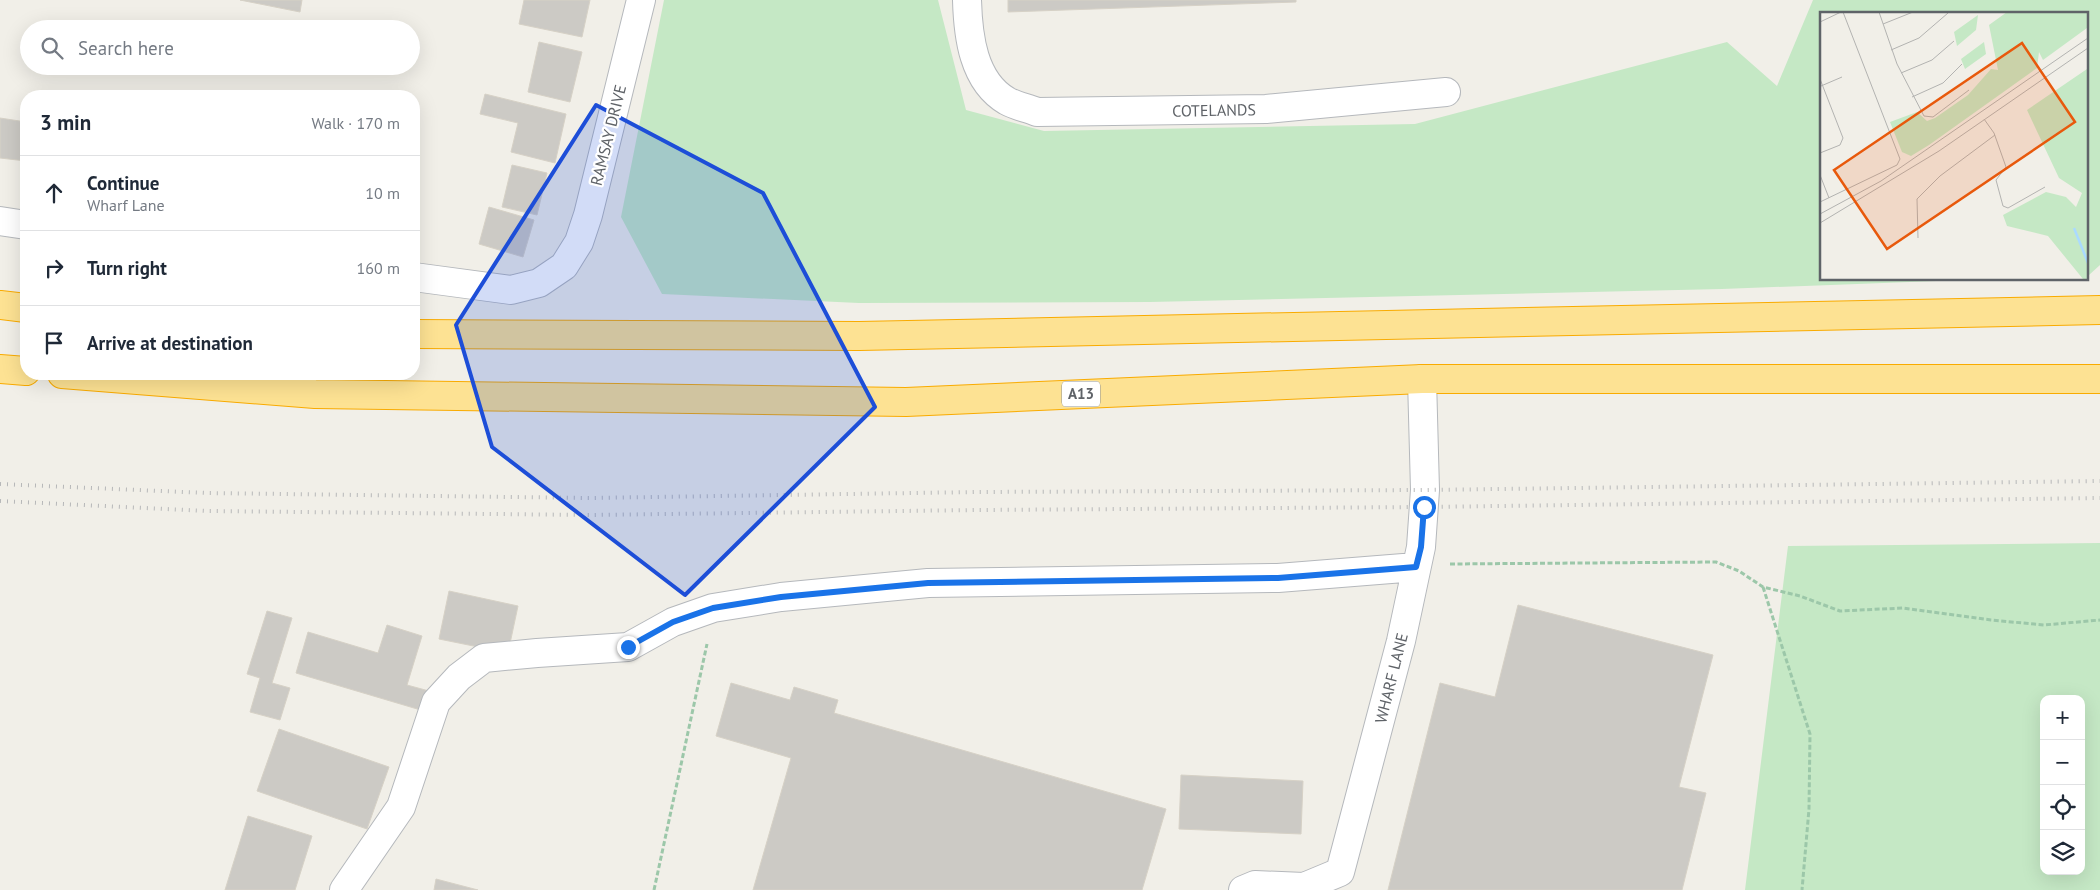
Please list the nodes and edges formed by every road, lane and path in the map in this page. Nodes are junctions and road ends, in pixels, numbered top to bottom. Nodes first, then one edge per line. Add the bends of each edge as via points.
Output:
1 (641, 0) edge
2 (967, 0) edge
3 (1446, 92) dead end
4 (0, 221) edge
5 (20, 224) edge
6 (420, 278) edge
7 (0, 305) edge
8 (20, 307) edge
9 (2100, 310) edge
10 (420, 334) edge
11 (0, 369) edge
12 (20, 371) edge
13 (1422, 379) junction
14 (2100, 379) edge
15 (138, 380) edge
16 (1416, 567) junction
17 (1763, 587) junction
18 (713, 608) junction
19 (2100, 620) edge
20 (344, 890) edge
21 (654, 890) edge
22 (1244, 890) edge
23 (1802, 890) edge

1 - 6 street, RAMSAY DRIVE via 588,215 579,242 564,266 539,283 511,290
2 - 3 street, COTELANDS via 973,54 988,86 1008,101 1037,112 1266,109
4 - 5 street
7 - 8 highway
9 - 10 highway via 869,336
11 - 12 highway
13 - 14 highway, A13
13 - 15 highway, A13 via 906,402 315,394
13 - 16 street, WHARF LANE via 1425,490 1421,547
16 - 17 path via 1716,562 1739,571
16 - 18 street via 1278,578 928,583 781,597
16 - 22 street, WHARF LANE via 1401,641 1340,872 1304,887 1255,885
17 - 19 path via 1840,611 1903,608 2044,625
17 - 23 path via 1810,734 1809,809
18 - 20 street via 673,622 628,647 484,658 459,677 436,702 401,807
18 - 21 path

